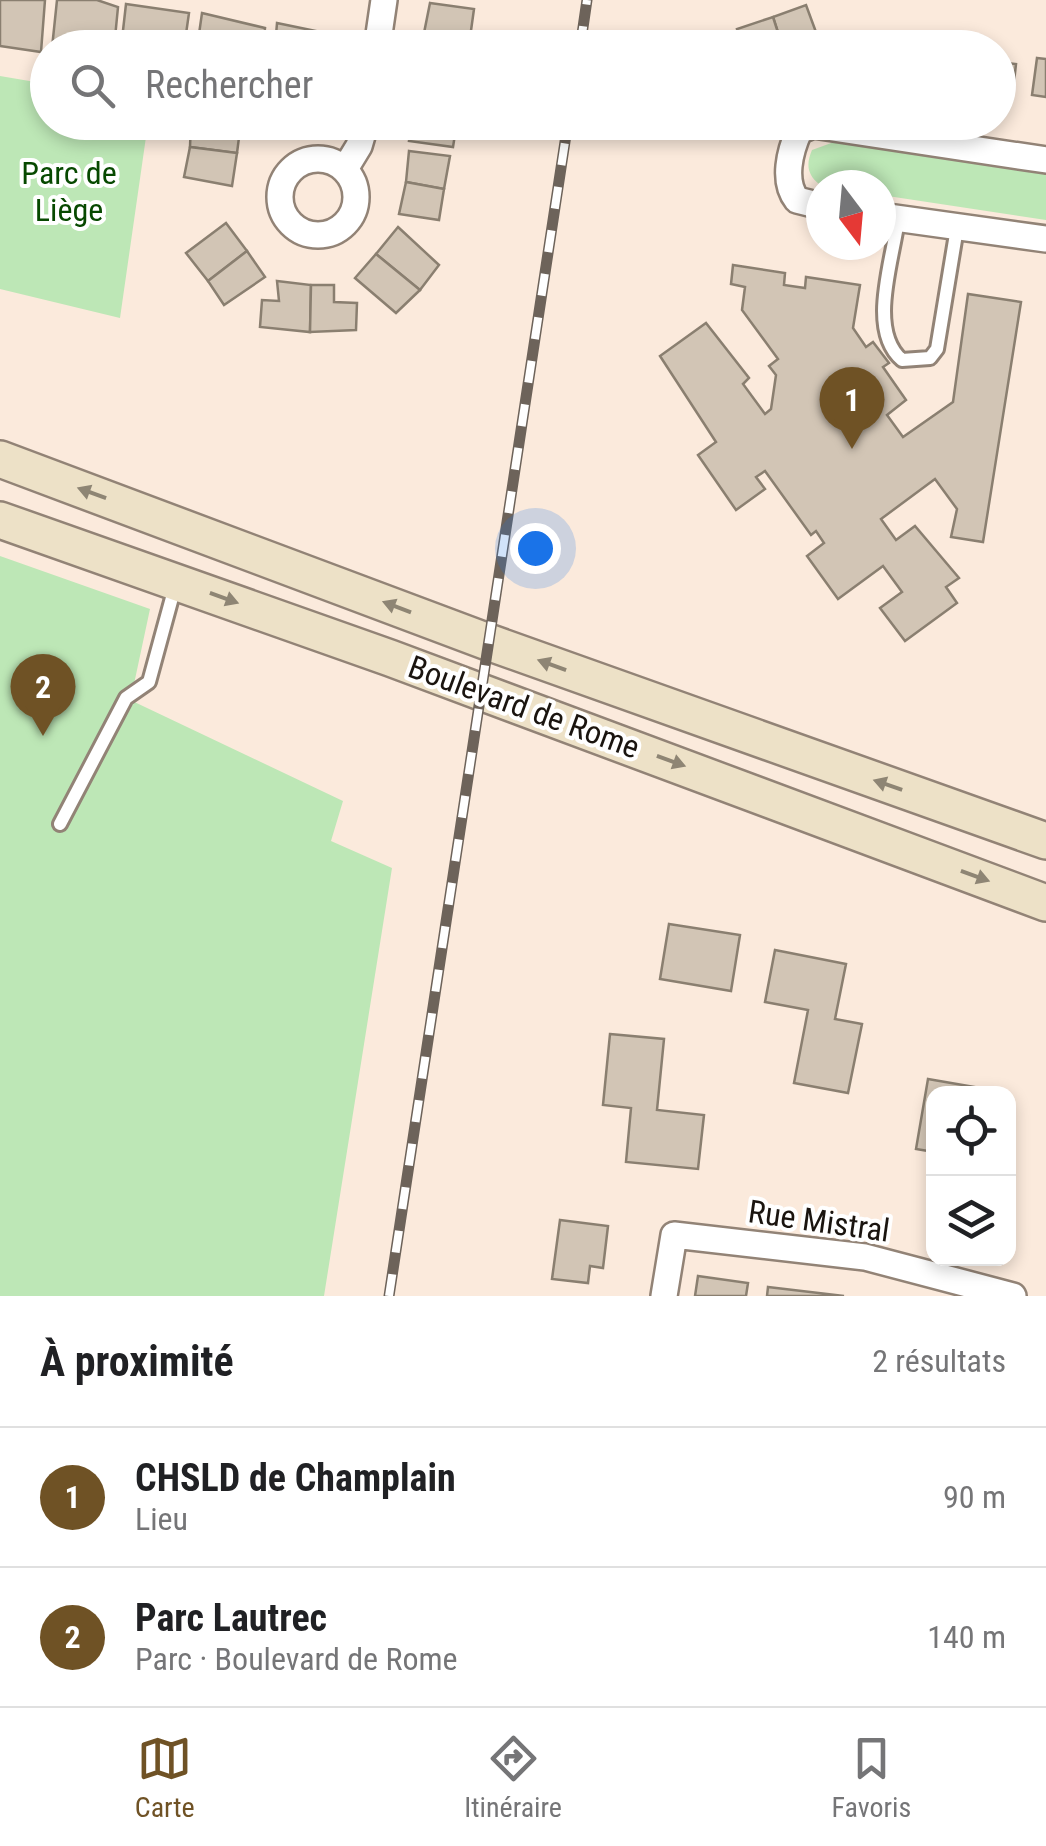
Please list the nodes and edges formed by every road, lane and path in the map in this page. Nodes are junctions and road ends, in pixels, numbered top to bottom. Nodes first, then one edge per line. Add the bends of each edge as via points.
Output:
1 (384, 0) edge
2 (380, 30) edge
3 (362, 140) edge
4 (795, 140) edge
5 (913, 140) edge
6 (1046, 160) edge
7 (345, 169) dead end
8 (806, 202) edge
9 (896, 218) edge
10 (956, 228) junction
11 (1046, 239) edge
12 (887, 260) edge
13 (0, 458) edge
14 (0, 520) edge
15 (177, 581) junction
16 (60, 824) dead end
17 (1046, 841) edge
18 (1046, 903) edge
19 (664, 1296) edge
20 (1013, 1296) edge

1 - 2 street
3 - 7 street
4 - 8 street via 788,185
5 - 6 street
9 - 10 street
10 - 11 street
10 - 12 lane via 937,349 930,358 902,360 892,352 883,328
17 -> 13 main road, Boulevard de Rome
14 - 15 main road, Boulevard de Rome
15 - 16 lane via 149,682 126,698
15 -> 18 main road, Boulevard de Rome
19 - 20 street, Rue Mistral via 674,1235 866,1257

